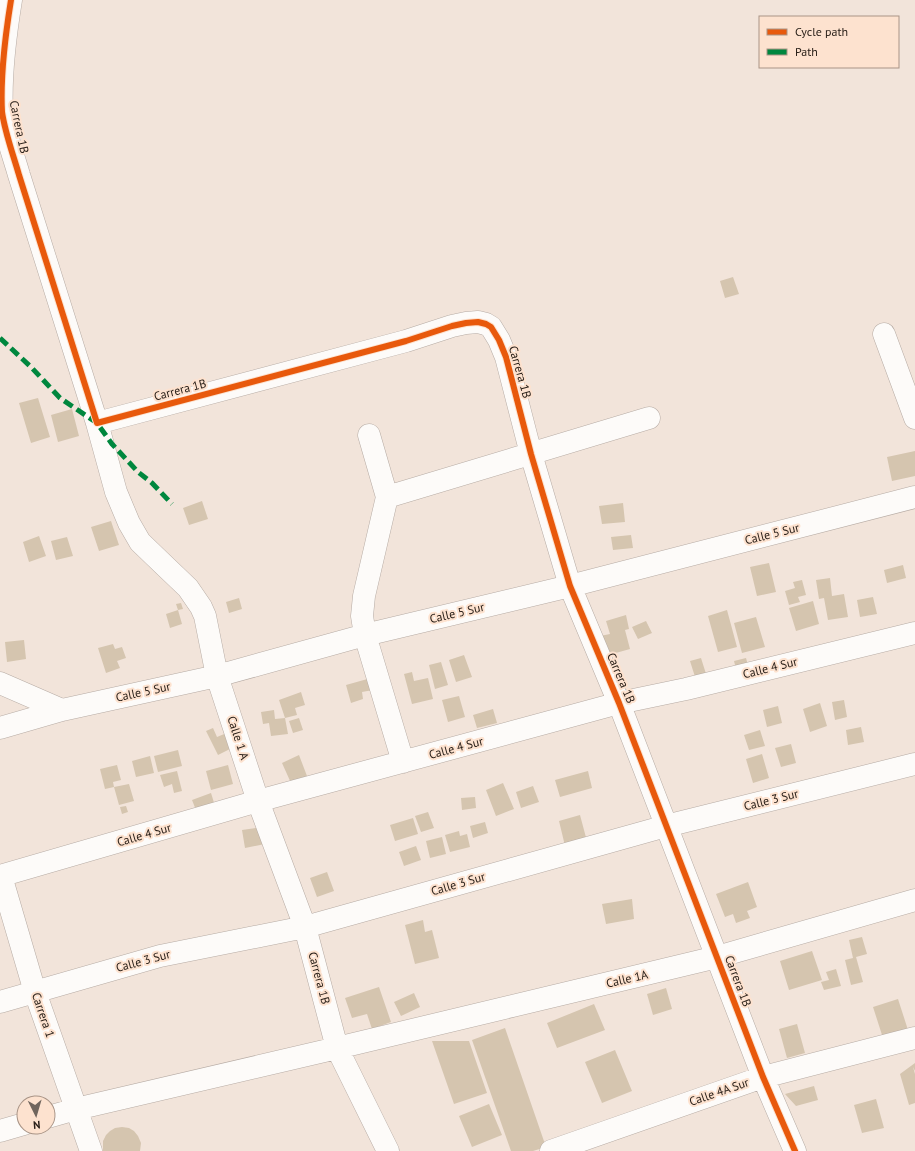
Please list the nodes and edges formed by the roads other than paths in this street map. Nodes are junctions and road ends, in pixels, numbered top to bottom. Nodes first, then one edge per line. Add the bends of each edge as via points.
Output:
1 (12, 0) edge
2 (884, 334) dead end
3 (649, 418) dead end
4 (915, 418) edge
5 (97, 423) junction
6 (369, 435) dead end
7 (531, 454) junction
8 (387, 496) junction
9 (915, 497) edge
10 (570, 586) junction
11 (915, 633) edge
12 (365, 635) junction
13 (217, 676) junction
14 (0, 683) edge
15 (619, 703) junction
16 (62, 710) junction
17 (0, 728) edge
18 (403, 762) junction
19 (915, 764) edge
20 (258, 801) junction
21 (666, 826) junction
22 (0, 876) edge
23 (915, 900) edge
24 (305, 926) junction
25 (717, 957) junction
26 (35, 992) junction
27 (0, 1002) edge
28 (915, 1038) edge
29 (337, 1048) junction
30 (763, 1077) junction
31 (76, 1109) junction
32 (56, 1115) edge
33 (16, 1126) edge
34 (0, 1131) edge
35 (91, 1151) edge
36 (388, 1151) edge
37 (550, 1151) edge
38 (795, 1151) edge

1 - 5 street, Carrera 1B via 3,46 0,86 2,113
2 - 4 street
3 - 7 street
5 - 7 street, Carrera 1B via 406,341 452,326 478,322 491,327 502,346
5 - 13 street, Calle 1 A via 116,492 129,523 140,542 188,588 202,607
6 - 8 street
7 - 8 street
7 - 10 street, Carrera 1B
8 - 12 street via 364,596 362,616
9 - 10 street, Calle 5 Sur
10 - 12 street, Calle 5 Sur
10 - 15 street, Carrera 1B
11 - 15 street, Calle 4 Sur
12 - 13 street, Calle 5 Sur
12 - 18 street
13 - 16 street, Calle 5 Sur
13 - 20 street, Calle 1 A
14 - 16 street
15 - 18 street, Calle 4 Sur
15 - 21 street, Carrera 1B
16 - 17 street, Calle 5 Sur
18 - 20 street, Calle 4 Sur
19 - 21 street, Calle 3 Sur
20 - 22 street, Calle 4 Sur
20 - 24 street, Carrera 1B
21 - 24 street, Calle 3 Sur
21 - 25 street, Carrera 1B
22 - 26 street, Carrera 1
23 - 25 street, Calle 1A
24 - 26 street, Calle 3 Sur via 160,956
24 - 29 street, Carrera 1B
25 - 29 street, Calle 1A
25 - 30 street, Carrera 1B
26 - 27 street, Calle 3 Sur
26 - 31 street, Carrera 1
28 - 30 street, Calle 4A Sur
29 - 31 street, Calle 1A
29 - 36 street, Carrera 1B
30 - 37 street, Calle 4A Sur
30 - 38 street, Carrera 1B
31 - 32 street, Calle 1A
31 - 35 street, Carrera 1
33 - 34 street

